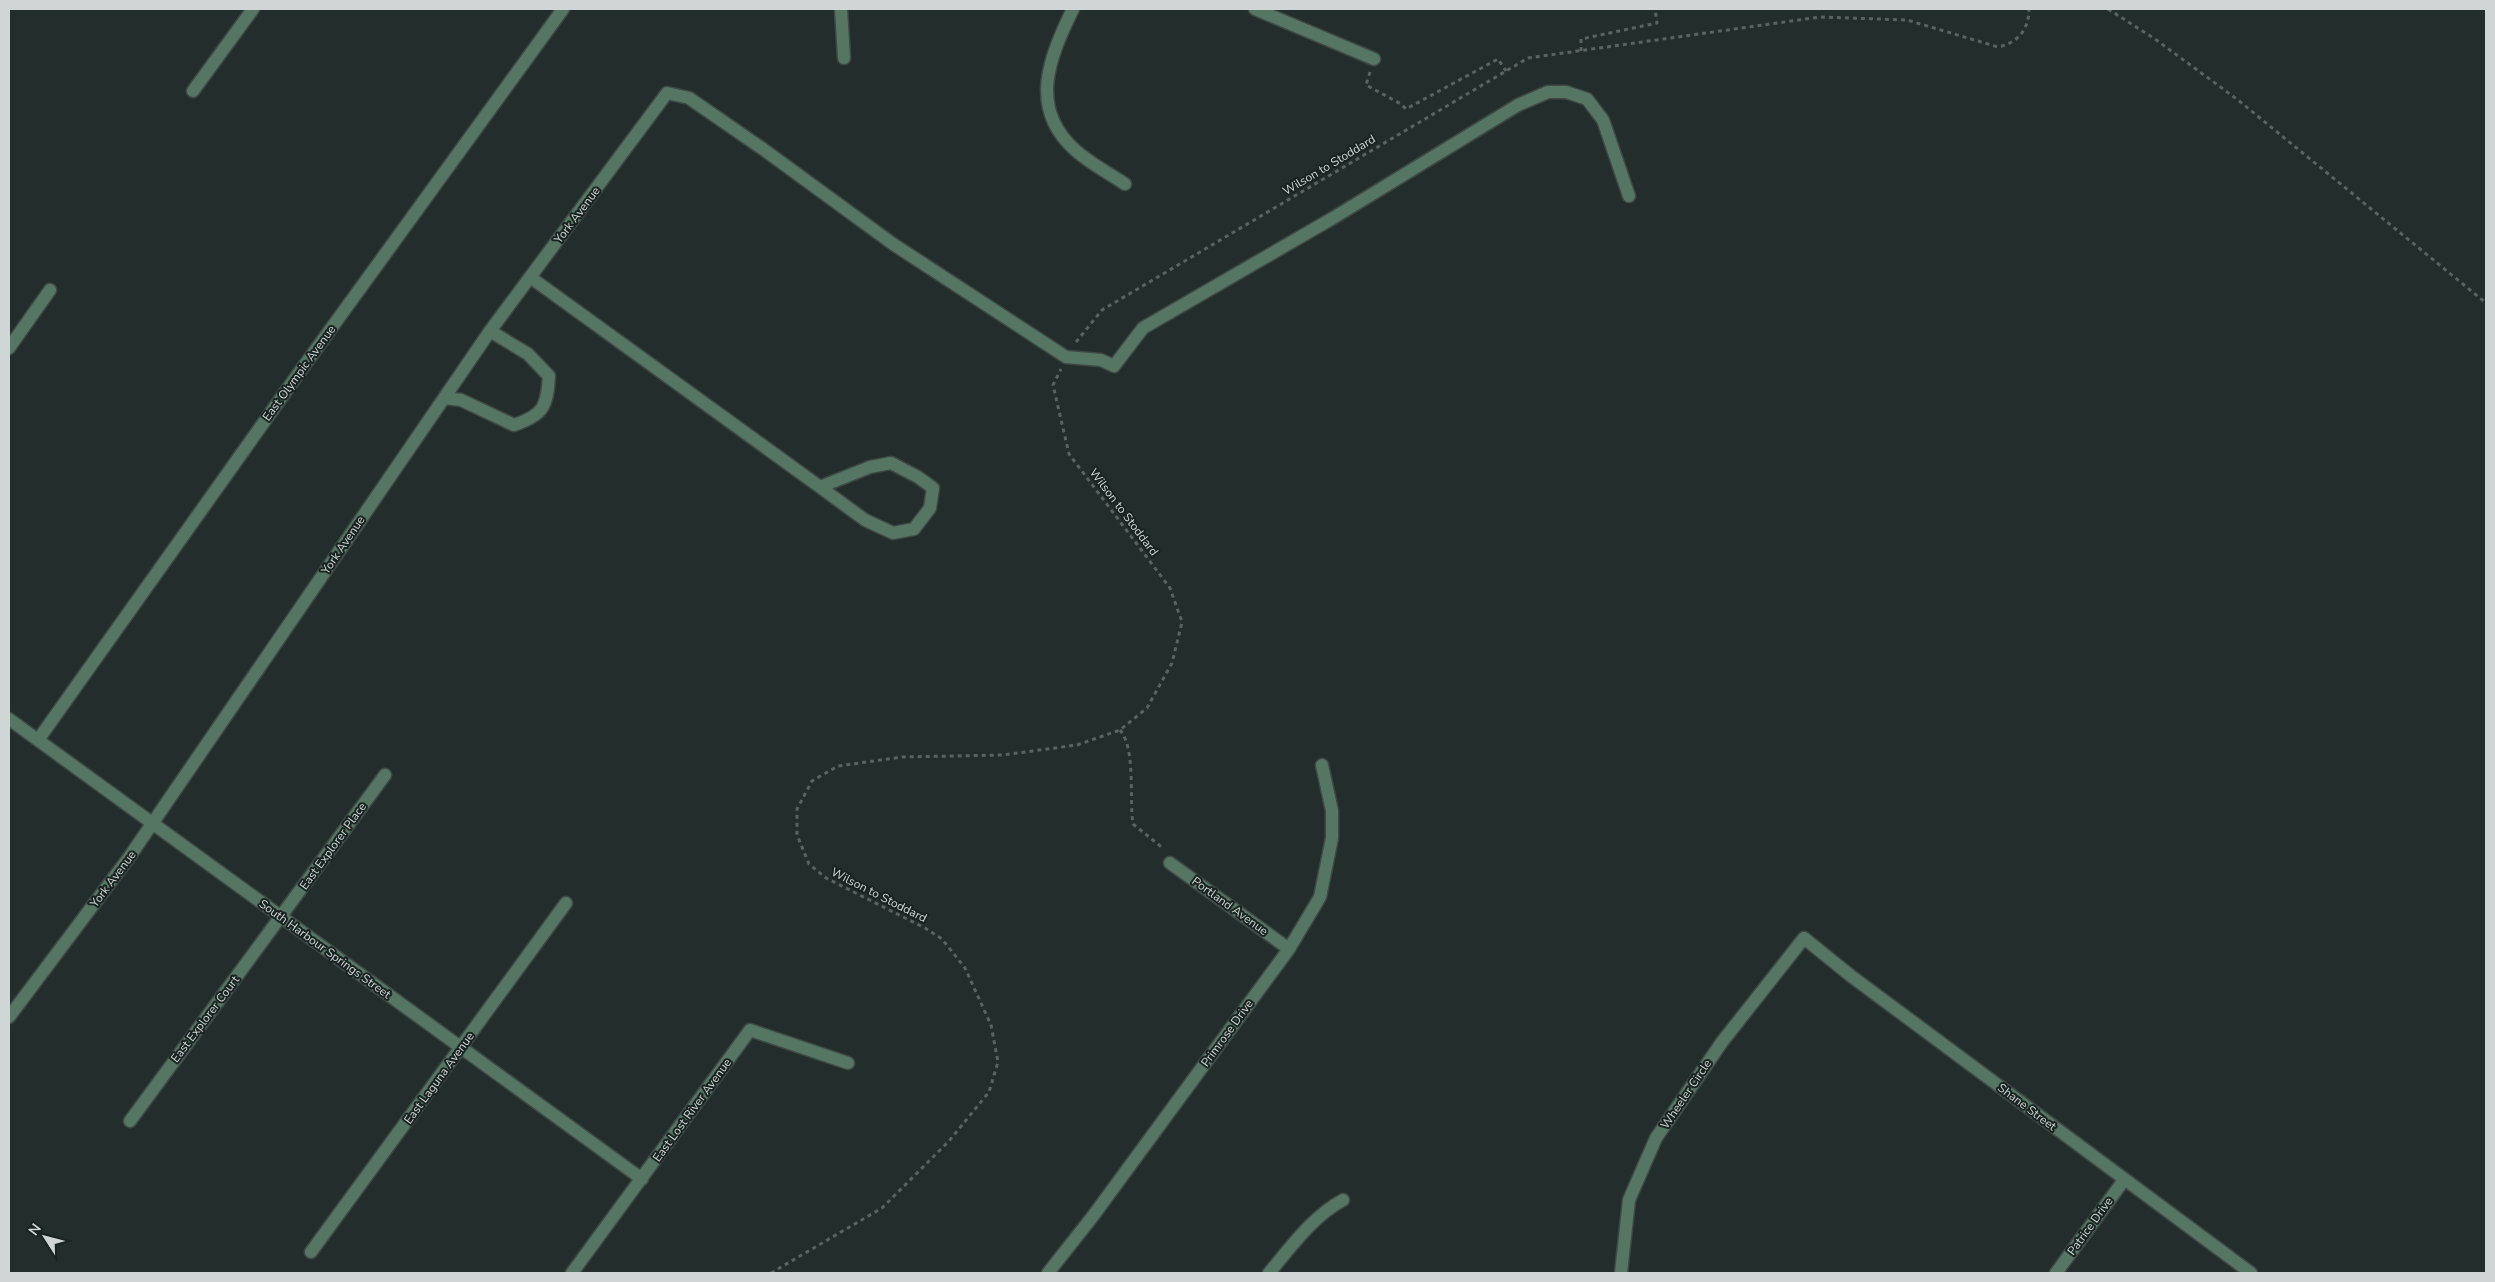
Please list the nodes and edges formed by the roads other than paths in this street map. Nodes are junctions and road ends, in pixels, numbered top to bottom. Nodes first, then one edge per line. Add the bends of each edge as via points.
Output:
1 (253, 9) edge
2 (563, 9) edge
3 (841, 9) edge
4 (1073, 9) edge
5 (1255, 9) edge
6 (844, 58) dead end
7 (1374, 59) road end
8 (192, 91) dead end
9 (1125, 184) dead end
10 (1629, 196) dead end
11 (530, 277) junction
12 (50, 290) dead end
13 (490, 331) junction
14 (9, 348) edge
15 (444, 398) junction
16 (820, 488) junction
17 (9, 719) edge
18 (38, 740) junction
19 (1322, 765) dead end
20 (385, 775) dead end
21 (153, 824) junction
22 (1170, 863) road end
23 (566, 903) dead end
24 (281, 918) junction
25 (1804, 938) joint
26 (1289, 949) junction
27 (9, 1017) edge
28 (461, 1048) junction
29 (848, 1063) dead end
30 (130, 1121) dead end
31 (642, 1178) junction
32 (2124, 1180) junction
33 (1343, 1200) dead end
34 (311, 1252) dead end
35 (572, 1273) edge
36 (1048, 1273) edge
37 (1269, 1273) edge
38 (1621, 1273) edge
39 (2056, 1273) edge
40 (2251, 1273) edge

1 - 8 street
2 - 18 street, East Olympic Avenue
3 - 6 street
4 - 9 street via 1046,79 1048,108 1056,129 1074,150
5 - 7 street
10 - 11 street, York Avenue via 1603,120 1586,99 1566,92 1548,92 1518,105 1333,218 1143,328 1114,366 1101,360 1066,357 893,244 689,98 667,93
11 - 13 street, York Avenue
11 - 16 street
12 - 14 street
13 - 15 street, York Avenue
13 - 15 street via 528,354 550,376 548,398 534,418 514,425 460,400
15 - 21 street, York Avenue
16 - 16 street via 870,467 891,464 933,488 930,508 914,529 893,534 865,520
17 - 18 street, South Harbour Springs Street
18 - 21 street, South Harbour Springs Street
19 - 26 street, Primrose Drive via 1332,811 1332,838 1320,897
20 - 24 street, East Explorer Place
21 - 24 street, South Harbour Springs Street
21 - 27 street, York Avenue
22 - 26 street, Portland Avenue
23 - 28 street, East Laguna Avenue
24 - 28 street, South Harbour Springs Street
24 - 30 street, East Explorer Court
25 - 32 street, Shane Street
25 - 38 street, Wheeler Circle via 1722,1042 1656,1138 1629,1200
26 - 36 street, Primrose Drive
28 - 31 street, South Harbour Springs Street
28 - 34 street, East Laguna Avenue
29 - 31 street, East Lost River Avenue via 750,1030
31 - 35 street, East Lost River Avenue
32 - 39 street, Patrice Drive
32 - 40 street, Shane Street
33 - 37 street via 1330,1207 1304,1232

